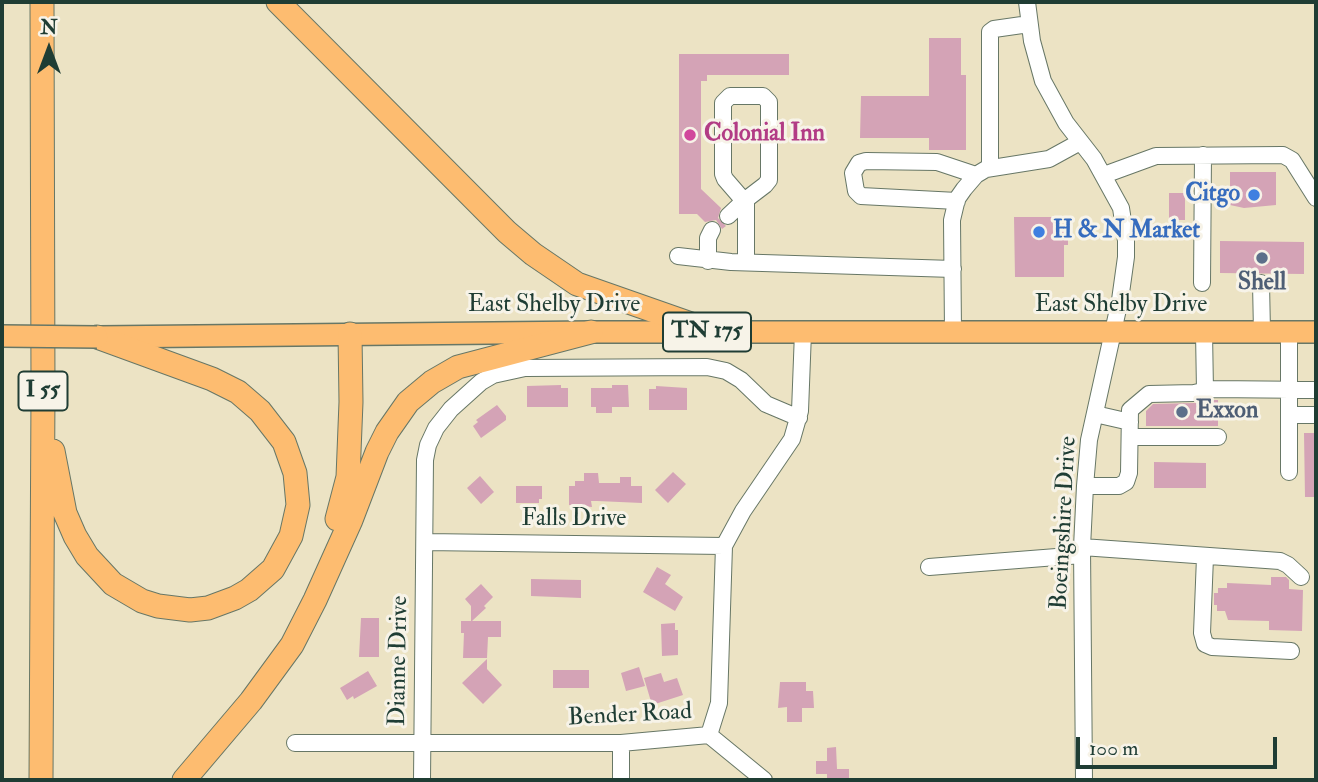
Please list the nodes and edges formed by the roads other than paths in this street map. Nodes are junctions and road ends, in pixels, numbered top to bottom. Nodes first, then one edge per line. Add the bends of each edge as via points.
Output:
1 (42, 2) edge
2 (278, 2) edge
3 (1027, 2) edge
4 (1029, 24) junction
5 (1080, 142) junction
6 (1203, 155) junction
7 (983, 171) junction
8 (1104, 176) junction
9 (1316, 198) edge
10 (744, 201) junction
11 (957, 201) junction
12 (728, 216) dead end
13 (712, 230) dead end
14 (678, 256) dead end
15 (708, 261) junction
16 (746, 262) junction
17 (953, 269) junction
18 (1202, 283) dead end
19 (1261, 283) dead end
20 (714, 331) junction
21 (803, 331) junction
22 (591, 332) junction
23 (953, 332) junction
24 (1113, 332) junction
25 (1204, 332) junction
26 (1262, 332) junction
27 (1289, 332) junction
28 (1316, 332) edge
29 (350, 334) junction
30 (2, 335) edge
31 (97, 337) junction
32 (1289, 389) junction
33 (1316, 390) edge
34 (1205, 391) junction
35 (43, 393) junction
36 (1095, 414) junction
37 (1289, 415) junction
38 (1316, 415) edge
39 (799, 418) junction
40 (1130, 429) junction
41 (1218, 437) dead end
42 (1289, 472) dead end
43 (1085, 485) junction
44 (425, 542) junction
45 (724, 546) junction
46 (1082, 551) junction
47 (1205, 557) junction
48 (929, 567) dead end
49 (1301, 578) dead end
50 (315, 600) junction
51 (1291, 651) dead end
52 (709, 735) junction
53 (295, 743) dead end
54 (422, 743) junction
55 (621, 743) junction
56 (41, 780) edge
57 (184, 780) edge
58 (422, 780) edge
59 (621, 780) edge
60 (764, 780) edge
61 (1084, 780) edge

1 - 35 highway, I 55
2 - 20 highway via 533,254 577,284
3 - 4 street, Boeingshire Drive
4 - 5 street, Boeingshire Drive via 1044,81
4 - 7 street via 990,32
5 - 7 street via 1049,159
5 - 8 street, Boeingshire Drive
6 - 8 street via 1156,156
6 - 9 street via 1287,156
6 - 18 street
7 - 11 street
7 - 11 street via 937,162 866,161 853,173 861,196
8 - 24 street, Boeingshire Drive via 1121,208 1126,240
10 - 10 street via 723,177 723,103 730,96 763,96 769,102 769,180
10 - 12 street
10 - 16 street
11 - 17 street via 952,220
13 - 15 street
14 - 15 street
15 - 16 street
16 - 17 street
17 - 23 street
19 - 26 street
20 - 21 main road, East Shelby Drive / TN 175
20 - 22 main road, East Shelby Drive / TN 175
21 - 23 main road, East Shelby Drive / TN 175
21 - 39 street, Bender Road
22 - 29 main road, East Shelby Drive / TN 175
22 - 50 highway via 458,367 408,402 377,452
23 - 24 main road, East Shelby Drive / TN 175
24 - 25 main road, East Shelby Drive / TN 175
24 - 36 street, Boeingshire Drive
25 - 26 main road, East Shelby Drive / TN 175
25 - 34 street
26 - 27 main road, East Shelby Drive / TN 175
27 - 28 main road, East Shelby Drive / TN 175
27 - 32 street
29 - 31 main road, East Shelby Drive / TN 175
29 - 50 highway via 348,477
30 - 31 main road, East Shelby Drive / TN 175, bridge
31 - 35 highway via 227,386 260,411 278,432 289,451 298,505 286,549 263,579 235,598 190,610 158,606 113,584 87,556 65,513
32 - 33 street
32 - 34 street
32 - 37 street
34 - 40 street via 1149,394 1131,408
35 - 56 highway, I 55
36 - 40 street
36 - 43 street, Boeingshire Drive
37 - 38 street
37 - 42 street
39 - 44 street, Dianne Drive via 765,404 726,371 707,367 546,367 493,375 451,409 428,444
39 - 45 street, Bender Road via 792,439
40 - 41 street
40 - 43 street via 1129,473 1124,484
43 - 46 street, Boeingshire Drive
44 - 45 street, Falls Drive
44 - 54 street, Dianne Drive
45 - 52 street, Bender Road via 719,703
46 - 47 street
46 - 48 street
46 - 61 street, Boeingshire Drive
47 - 49 street via 1280,561
47 - 51 street via 1205,644
50 - 57 highway via 264,685
52 - 55 street, Bender Road
52 - 60 street
53 - 54 street, Bender Road
54 - 55 street, Bender Road
54 - 58 street, Dianne Drive
55 - 59 street

